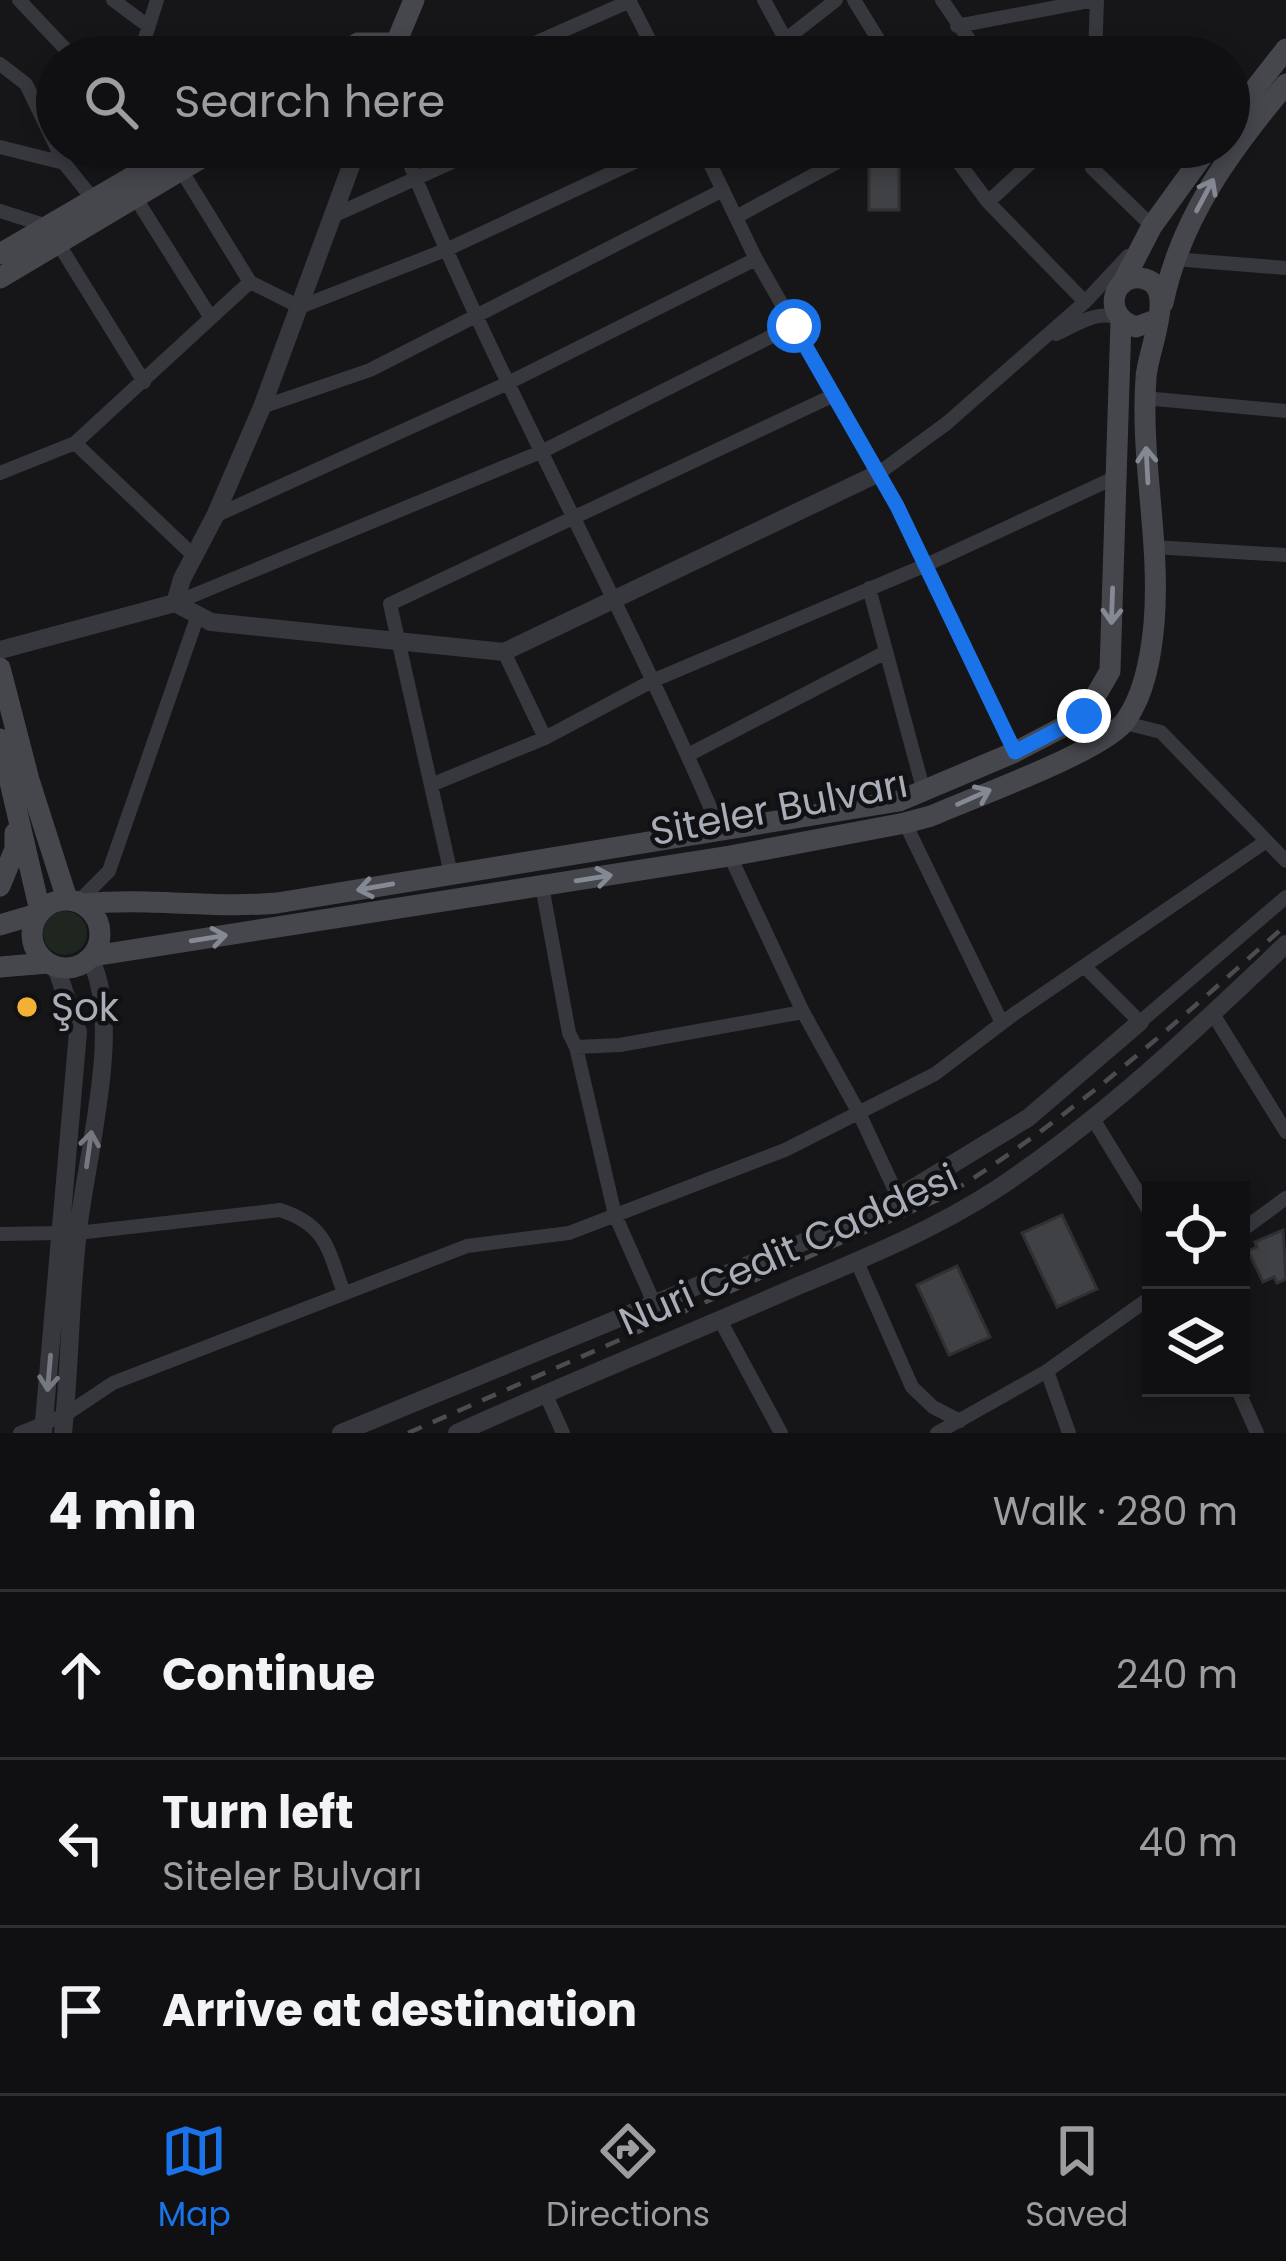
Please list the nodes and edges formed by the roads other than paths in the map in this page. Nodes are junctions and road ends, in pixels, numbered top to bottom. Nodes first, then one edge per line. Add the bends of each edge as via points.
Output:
1 (19, 0) edge
2 (113, 0) edge
3 (157, 0) edge
4 (764, 0) edge
5 (836, 0) edge
6 (854, 0) edge
7 (942, 0) edge
8 (1095, 0) edge
9 (409, 1) edge
10 (629, 1) edge
11 (1012, 6) edge
12 (148, 26) junction
13 (957, 26) junction
14 (53, 36) edge
15 (145, 36) edge
16 (398, 36) edge
17 (550, 36) edge
18 (647, 36) edge
19 (783, 36) edge
20 (790, 36) edge
21 (876, 36) edge
22 (964, 36) edge
23 (1095, 36) edge
24 (1286, 49) edge
25 (0, 64) edge
26 (1286, 83) edge
27 (1250, 95) edge
28 (36, 105) edge
29 (1250, 126) edge
30 (0, 148) edge
31 (36, 156) edge
32 (68, 168) edge
33 (148, 168) edge
34 (159, 168) edge
35 (177, 168) edge
36 (351, 168) edge
37 (412, 168) edge
38 (440, 168) edge
39 (622, 168) edge
40 (712, 168) edge
41 (823, 168) edge
42 (963, 168) edge
43 (1025, 168) edge
44 (1093, 168) edge
45 (1194, 168) edge
46 (1220, 168) edge
47 (416, 179) junction
48 (723, 190) junction
49 (135, 197) junction
50 (93, 200) junction
51 (988, 202) junction
52 (0, 211) edge
53 (335, 215) junction
54 (736, 218) junction
55 (1151, 226) junction
56 (52, 235) junction
57 (448, 249) junction
58 (0, 254) edge
59 (756, 259) junction
60 (1174, 260) junction
61 (1286, 268) edge
62 (0, 278) edge
63 (250, 282) junction
64 (1122, 284) junction
65 (1085, 302) junction
66 (300, 307) junction
67 (1161, 311) junction
68 (479, 315) junction
69 (211, 318) junction
70 (1121, 321) junction
71 (794, 326) junction
72 (1040, 341) junction
73 (144, 382) junction
74 (508, 383) junction
75 (833, 394) junction
76 (1144, 398) junction
77 (262, 407) junction
78 (1286, 410) edge
79 (75, 443) junction
80 (543, 451) junction
81 (0, 473) edge
82 (879, 473) junction
83 (1117, 477) junction
84 (214, 516) junction
85 (574, 520) junction
86 (1153, 547) junction
87 (1286, 555) edge
88 (194, 556) junction
89 (926, 565) junction
90 (869, 587) junction
91 (614, 602) junction
92 (176, 603) junction
93 (199, 615) junction
94 (396, 639) junction
95 (0, 650) edge
96 (504, 652) junction
97 (886, 652) junction
98 (0, 668) edge
99 (652, 681) junction
100 (1125, 723) junction
101 (544, 737) junction
102 (0, 739) edge
103 (1015, 752) junction
104 (688, 754) junction
105 (431, 785) junction
106 (924, 792) junction
107 (9, 802) edge
108 (905, 823) junction
109 (719, 830) junction
110 (1265, 842) junction
111 (730, 856) junction
112 (1286, 861) edge
113 (451, 874) junction
114 (0, 886) edge
115 (542, 886) junction
116 (1286, 897) edge
117 (76, 901) junction
118 (38, 913) junction
119 (0, 925) edge
120 (1286, 944) edge
121 (91, 957) junction
122 (52, 965) junction
123 (1084, 966) junction
124 (0, 967) edge
125 (803, 1012) junction
126 (1213, 1014) junction
127 (1140, 1022) junction
128 (1002, 1023) junction
129 (576, 1047) junction
130 (859, 1113) junction
131 (1092, 1117) junction
132 (1286, 1132) edge
133 (1286, 1198) edge
134 (899, 1199) junction
135 (1142, 1199) edge
136 (615, 1215) junction
137 (1250, 1224) edge
138 (70, 1233) junction
139 (0, 1234) edge
140 (857, 1262) junction
141 (344, 1292) junction
142 (654, 1303) junction
143 (1142, 1303) edge
144 (720, 1320) junction
145 (1047, 1371) junction
146 (545, 1393) junction
147 (1241, 1397) edge
148 (960, 1421) junction
149 (64, 1424) edge
150 (44, 1428) edge
151 (20, 1433) edge
152 (341, 1433) edge
153 (457, 1433) edge
154 (563, 1433) edge
155 (781, 1433) edge
156 (937, 1433) edge
157 (1069, 1433) edge
158 (1257, 1433) edge

1 - 14 street
2 - 12 street
3 - 12 street
4 - 19 street
5 - 20 street
6 - 21 street
7 - 13 street
8 - 11 street
8 - 23 street
9 - 16 main road
10 - 17 street
10 - 18 street
11 - 13 street
12 - 15 street
13 - 22 street
24 - 27 main road
25 - 28 street via 26,84
29 -> 26 main road
30 - 31 street
32 - 50 street
33 - 50 main road
34 - 49 main road
35 - 63 street
36 - 53 street
37 - 47 street
38 - 47 street
39 - 57 street
40 - 48 street
41 - 54 street
42 - 51 street
43 - 51 street
44 - 55 street
45 - 55 main road
60 -> 46 main road
47 - 53 street
47 - 57 street
48 - 54 street
48 - 68 street
49 - 56 main road
49 - 69 street
50 - 56 main road
51 - 65 street
52 - 56 street
53 - 66 street
54 - 59 street
55 - 64 main road
55 - 65 street
56 - 58 main road
56 - 62 main road
56 - 73 street
57 - 66 street
57 - 68 street
59 - 71 street
59 - 74 street
60 - 61 street
60 - 67 main road
63 - 66 street
63 - 69 street
64 - 67 main road via 1145,279 1159,288
64 - 70 main road via 1114,306
65 - 72 street
66 - 77 street
67 - 70 main road via 1144,327
67 - 76 main road
68 - 74 street
68 - 77 street via 370,370
69 - 73 street
70 - 72 street via 1098,316
70 - 83 main road, Siteler Bulvarı
71 - 75 street
71 - 80 street
72 - 82 street
73 - 79 street
74 - 80 street
74 - 84 street
75 - 82 street
75 - 85 street
76 - 78 street
86 -> 76 main road
77 - 84 street
79 - 81 street
79 - 88 street
80 - 85 street
80 - 92 street
82 - 89 street
82 - 91 street
83 - 89 street
83 -> 103 main road, Siteler Bulvarı via 1110,671 1084,716
84 - 88 street
85 - 91 street
85 - 94 street via 390,604
86 - 87 street
86 - 100 main road via 1154,623 1142,689
88 - 92 street
89 - 90 street
89 - 103 street
90 - 97 street
90 - 99 street
91 - 96 street
91 - 99 street
92 - 93 street
92 - 95 street
93 - 94 street
93 - 117 street via 109,871
94 - 96 street
94 - 105 street
96 - 101 street
97 - 104 street
97 - 106 street
98 - 117 main road via 29,780
99 - 101 street
99 - 104 street
108 -> 100 main road, Siteler Bulvarı via 1099,742
100 - 110 street via 1161,733
101 - 105 street
102 - 107 main road
103 - 106 main road, Siteler Bulvarı
104 - 109 street
105 - 113 street
106 - 109 main road, Siteler Bulvarı
107 - 114 main road via 15,849
107 - 118 main road
108 - 111 main road, Siteler Bulvarı
108 - 128 street
109 - 113 main road, Siteler Bulvarı
110 - 112 street
110 - 123 street
115 -> 111 main road, Siteler Bulvarı
111 - 125 street
113 -> 117 main road, Siteler Bulvarı via 255,905
121 -> 115 main road, Siteler Bulvarı
115 - 129 street
116 - 127 street
117 - 118 main road via 56,901
117 - 121 main road via 98,919
118 - 119 main road
118 - 122 main road via 31,937
120 - 126 street, Nuri Cedit Caddesi
121 - 122 main road via 74,967
138 -> 121 street via 104,1048 101,979
122 - 124 main road
122 - 138 street via 78,1032
123 - 127 street
123 - 128 street
125 - 129 street
125 - 130 street
126 - 131 street, Nuri Cedit Caddesi
126 - 132 street
127 - 134 street, Nuri Cedit Caddesi via 1028,1118
128 - 130 street via 935,1074
129 - 136 street
130 - 134 street
130 - 136 street
131 - 135 street
131 - 140 street, Nuri Cedit Caddesi via 995,1190
133 - 137 street
134 - 142 street, Nuri Cedit Caddesi
136 - 141 street via 569,1233 467,1246
136 - 142 street
138 - 139 street
138 - 141 street via 280,1210 323,1236
138 - 149 street
138 -> 150 street
140 - 144 street, Nuri Cedit Caddesi
140 - 148 street via 912,1387
141 - 149 street via 113,1383
142 - 152 street, Nuri Cedit Caddesi
143 - 145 street
144 - 146 street, Nuri Cedit Caddesi
144 - 155 street
145 - 148 street
145 - 157 street
146 - 153 street, Nuri Cedit Caddesi
146 - 154 street
147 - 158 street
148 - 156 street
149 - 150 street
150 - 151 street

